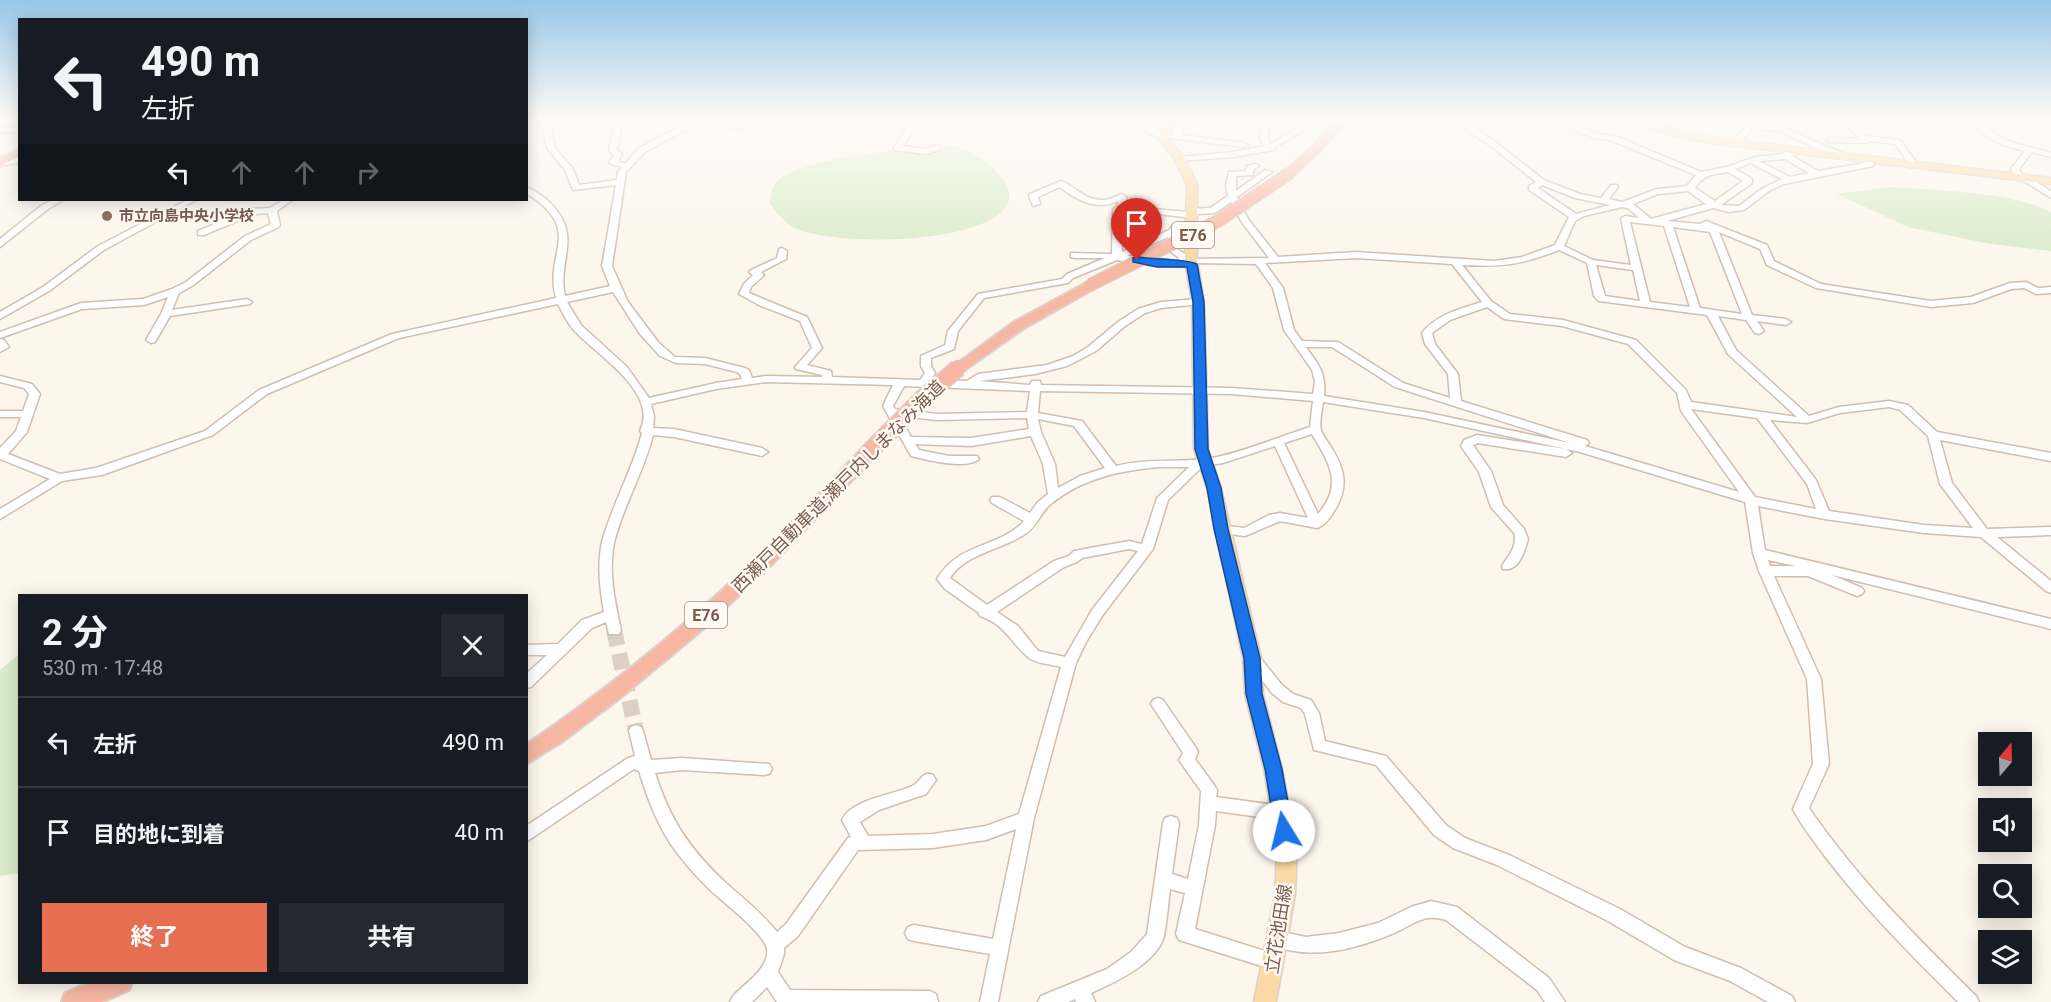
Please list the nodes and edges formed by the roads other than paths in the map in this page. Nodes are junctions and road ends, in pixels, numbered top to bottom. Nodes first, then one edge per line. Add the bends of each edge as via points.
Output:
1 (565, 166) edge
2 (628, 166) edge
3 (1183, 166) edge
4 (1232, 166) edge
5 (1255, 166) dead end
6 (1298, 166) edge
7 (1518, 166) edge
8 (1680, 166) edge
9 (1737, 166) edge
10 (1762, 166) edge
11 (1806, 166) edge
12 (1862, 166) edge
13 (1920, 166) edge
14 (2018, 166) edge
15 (1729, 169) junction
16 (1268, 172) dead end
17 (1232, 174) junction
18 (1702, 175) junction
19 (1819, 175) junction
20 (2022, 178) junction
21 (1788, 179) junction
22 (619, 182) junction
23 (1541, 182) junction
24 (2051, 182) edge
25 (1614, 187) dead end
26 (1690, 188) junction
27 (528, 190) edge
28 (2051, 195) edge
29 (1233, 197) junction
30 (57, 201) edge
31 (190, 201) edge
32 (286, 201) edge
33 (1602, 202) junction
34 (1036, 204) dead end
35 (1624, 204) junction
36 (1713, 204) junction
37 (1122, 207) junction
38 (272, 210) junction
39 (1193, 217) junction
40 (1575, 218) junction
41 (1649, 222) junction
42 (1668, 224) junction
43 (1702, 227) junction
44 (1172, 232) junction
45 (201, 233) dead end
46 (0, 244) edge
47 (1559, 247) junction
48 (782, 251) dead end
49 (1074, 255) dead end
50 (1117, 257) junction
51 (1276, 260) junction
52 (1259, 261) junction
53 (1591, 262) junction
54 (1189, 263) junction
55 (1456, 263) junction
56 (1636, 268) junction
57 (616, 288) junction
58 (2051, 290) edge
59 (176, 291) junction
60 (562, 300) junction
61 (247, 302) dead end
62 (1198, 302) junction
63 (1488, 303) junction
64 (1645, 303) junction
65 (1696, 310) junction
66 (1710, 311) junction
67 (166, 314) junction
68 (0, 316) edge
69 (1748, 316) junction
70 (1786, 322) dead end
71 (1759, 331) dead end
72 (0, 334) edge
73 (151, 340) dead end
74 (0, 342) edge
75 (1300, 344) junction
76 (0, 349) edge
77 (1039, 370) junction
78 (0, 379) edge
79 (747, 380) junction
80 (827, 381) junction
81 (923, 383) junction
82 (899, 384) junction
83 (970, 384) junction
84 (1035, 388) junction
85 (1201, 390) junction
86 (1317, 398) junction
87 (646, 402) junction
88 (1456, 402) junction
89 (1686, 405) junction
90 (890, 412) junction
91 (0, 414) edge
92 (27, 414) junction
93 (1032, 415) junction
94 (1762, 418) junction
95 (1807, 420) junction
96 (1314, 429) junction
97 (646, 431) junction
98 (1035, 432) junction
99 (1933, 435) junction
100 (908, 440) junction
101 (1278, 441) junction
102 (1582, 449) junction
103 (762, 452) dead end
104 (0, 455) edge
105 (2051, 457) edge
106 (973, 459) dead end
107 (1202, 463) junction
108 (1112, 469) junction
109 (59, 478) junction
110 (1058, 493) junction
111 (996, 500) dead end
112 (1751, 500) junction
113 (0, 515) edge
114 (1825, 515) junction
115 (1031, 519) junction
116 (1317, 524) junction
117 (1221, 529) junction
118 (2051, 531) edge
119 (1984, 533) junction
120 (1147, 549) junction
121 (1759, 553) junction
122 (1508, 566) dead end
123 (1765, 571) junction
124 (2051, 588) edge
125 (1857, 591) dead end
126 (986, 613) junction
127 (611, 614) junction
128 (2051, 624) edge
129 (614, 630) tunnel mouth
130 (561, 649) junction
131 (528, 650) edge
132 (1252, 658) junction
133 (1069, 663) junction
134 (528, 681) edge
135 (1158, 704) dead end
136 (636, 731) tunnel mouth
137 (528, 755) edge
138 (646, 767) junction
139 (764, 769) dead end
140 (928, 780) dead end
141 (1208, 803) junction
142 (1282, 813) junction
143 (1026, 818) junction
144 (1171, 823) dead end
145 (528, 834) edge
146 (863, 843) junction
147 (1163, 879) junction
148 (1194, 888) junction
149 (914, 933) dead end
150 (1278, 939) junction
151 (775, 945) junction
152 (1000, 948) junction
153 (1274, 962) junction
154 (768, 972) junction
155 (116, 984) edge
156 (1083, 995) edge
157 (787, 1000) edge
158 (930, 1000) dead end
159 (75, 1002) edge
160 (739, 1002) edge
161 (989, 1002) edge
162 (1047, 1002) edge
163 (1265, 1002) edge
164 (1556, 1002) edge
165 (1786, 1002) edge
166 (1970, 1002) edge

1 - 22 street via 576,188
2 - 22 street
3 - 39 main road, 立花池田線 via 1192,185
4 - 17 street
5 - 17 street via 1250,168 1251,173
6 - 137 highway, 西瀬戸自動車道;瀬戸内しまなみ海道 / E76, bridge via 1249,203 1019,325 958,368 922,399 709,613 602,702
7 - 23 street
8 - 18 street
9 - 15 street
10 - 21 street
11 - 19 street
12 - 19 street
13 - 20 main road
14 - 20 street via 2015,170
15 - 18 street
15 - 36 street via 1749,181
16 - 29 street
17 - 29 street
18 - 26 street
19 - 21 street
20 - 24 main road
20 - 28 street
21 - 36 street via 1767,188 1745,207 1728,210
22 - 57 street via 607,266
23 - 33 street
23 - 40 street via 1532,188
25 - 33 street
26 - 35 street via 1657,192
26 - 36 street
27 - 60 street via 547,202 561,224
29 - 39 street via 1212,211
29 - 51 street via 1243,219
30 - 46 street
31 - 68 street via 102,248 58,281
32 - 38 street
33 - 35 street
34 - 37 street via 1033,195 1058,182 1080,198 1106,202 1122,197
35 - 40 street
35 - 41 street
36 - 41 street via 1682,216
37 - 39 street
37 - 50 street via 1117,209
38 - 45 street via 252,211
38 - 59 street via 276,225 248,238
39 - 44 street
39 - 54 main road, 立花池田線
40 - 47 street
41 - 42 street
41 - 56 street via 1624,222
42 - 43 street
42 - 65 street
43 - 58 street via 1706,224 1764,247 1770,263 1819,286 1878,297 1931,304 1973,300 2010,286
43 - 69 street via 1714,230
44 - 50 street
44 - 54 street via 1173,250
47 - 53 street
47 - 55 street via 1524,260
48 - 80 street via 781,259 754,272 759,275 744,294 804,319 817,348 800,367 827,373
49 - 50 street
50 - 54 street
50 - 81 street via 1065,281 981,296 953,331 950,347 926,356 930,373
51 - 52 street
51 - 55 street via 1356,255
52 - 54 street
52 - 75 street via 1278,288 1289,330
53 - 56 street
53 - 64 street via 1602,299
54 - 62 main road, 立花池田線
55 - 63 street
56 - 64 street
57 - 60 street
57 - 79 street via 662,353 741,370
59 - 67 street
59 - 72 street via 144,302 81,306
60 - 87 street via 577,327 634,380
60 - 109 street via 396,336 263,392 209,433 98,472
61 - 67 street
62 - 77 street via 1149,307 1135,313 1091,351
62 - 85 main road, 立花池田線
63 - 88 street via 1444,318 1432,324 1426,333 1453,374
63 - 89 street via 1518,320 1563,323 1632,342 1682,392
64 - 65 street
65 - 66 street
66 - 69 street
66 - 95 street via 1732,352
67 - 73 street
69 - 70 street
69 - 71 street
74 - 76 street via 4,347
75 - 86 street via 1317,370
75 - 88 street via 1334,344 1399,385
77 - 83 street via 978,377
77 - 84 street
78 - 92 street via 28,386 35,394
79 - 80 street
79 - 87 street
80 - 82 street
81 - 82 street
81 - 83 street
82 - 90 street via 888,405
83 - 84 street
84 - 85 street
84 - 93 street
85 - 86 street
85 - 107 main road, 立花池田線
86 - 96 street
86 - 102 street via 1424,414
87 - 97 street
88 - 102 street via 1581,441
89 - 94 street
89 - 112 street via 1686,411
90 - 93 street via 937,417
90 - 100 street
91 - 92 street
92 - 104 street via 21,432
93 - 98 street
93 - 108 street via 1078,423
94 - 95 street
94 - 114 street via 1812,483
95 - 99 street via 1839,410 1896,404
96 - 101 street
96 - 116 street via 1339,469 1340,483 1329,511
97 - 103 street via 674,433
97 - 127 street via 637,472 609,542 606,561
98 - 100 street via 971,442
98 - 110 street via 1049,464 1052,491
99 - 105 street
99 - 119 street via 1946,484
100 - 106 street via 915,453 949,460
101 - 107 street
101 - 116 street
102 - 112 street
102 - 122 street via 1576,455 1477,439 1468,443 1485,471 1497,507 1520,532 1517,555
104 - 109 street
107 - 108 street
107 - 117 main road, 立花池田線 via 1214,488
107 - 120 street via 1163,498
108 - 110 street
109 - 113 street
110 - 115 street via 1040,506
111 - 115 street
112 - 114 street
112 - 121 street
114 - 119 street
115 - 126 street via 1023,531 958,562 946,572 943,579
116 - 117 street via 1273,518 1245,532
117 - 132 main road, 立花池田線
118 - 119 street
119 - 124 street
120 - 126 street via 1129,545 1078,554
120 - 133 street via 1097,613
121 - 123 street
121 - 128 street
123 - 125 street via 1809,571
123 - 166 street via 1814,679 1821,764 1801,809 1822,842 1903,934
126 - 133 street via 1013,630 1034,655
127 - 129 street
127 - 130 street via 587,624
130 - 131 street
130 - 134 street
132 - 142 main road, 立花池田線 via 1254,694
132 - 165 street via 1277,689 1306,704 1312,713 1319,747 1381,760 1440,830 1459,843 1503,860 1614,915 1680,954 1735,974
133 - 143 street
135 - 141 street via 1191,752 1187,760 1209,790
136 - 138 street
138 - 139 street via 682,764
138 - 145 street via 633,762
138 - 151 street via 663,818 676,840
140 - 146 street via 921,789 874,805 850,820
141 - 142 street
141 - 148 street
142 - 150 main road, 立花池田線 via 1287,849
143 - 146 street via 986,833
143 - 152 street
144 - 147 street
146 - 151 street via 854,843 792,930
147 - 148 street
147 - 156 street via 1155,937 1137,958
148 - 153 street via 1185,934
149 - 152 street
150 - 153 main road, 立花池田線
150 - 164 street via 1308,945 1348,939 1388,928 1424,908 1438,909 1451,913 1543,984
151 - 154 street
152 - 161 street
153 - 163 main road, 立花池田線
154 - 157 street
154 - 160 street
155 - 159 highway
156 - 162 street
157 - 158 street

